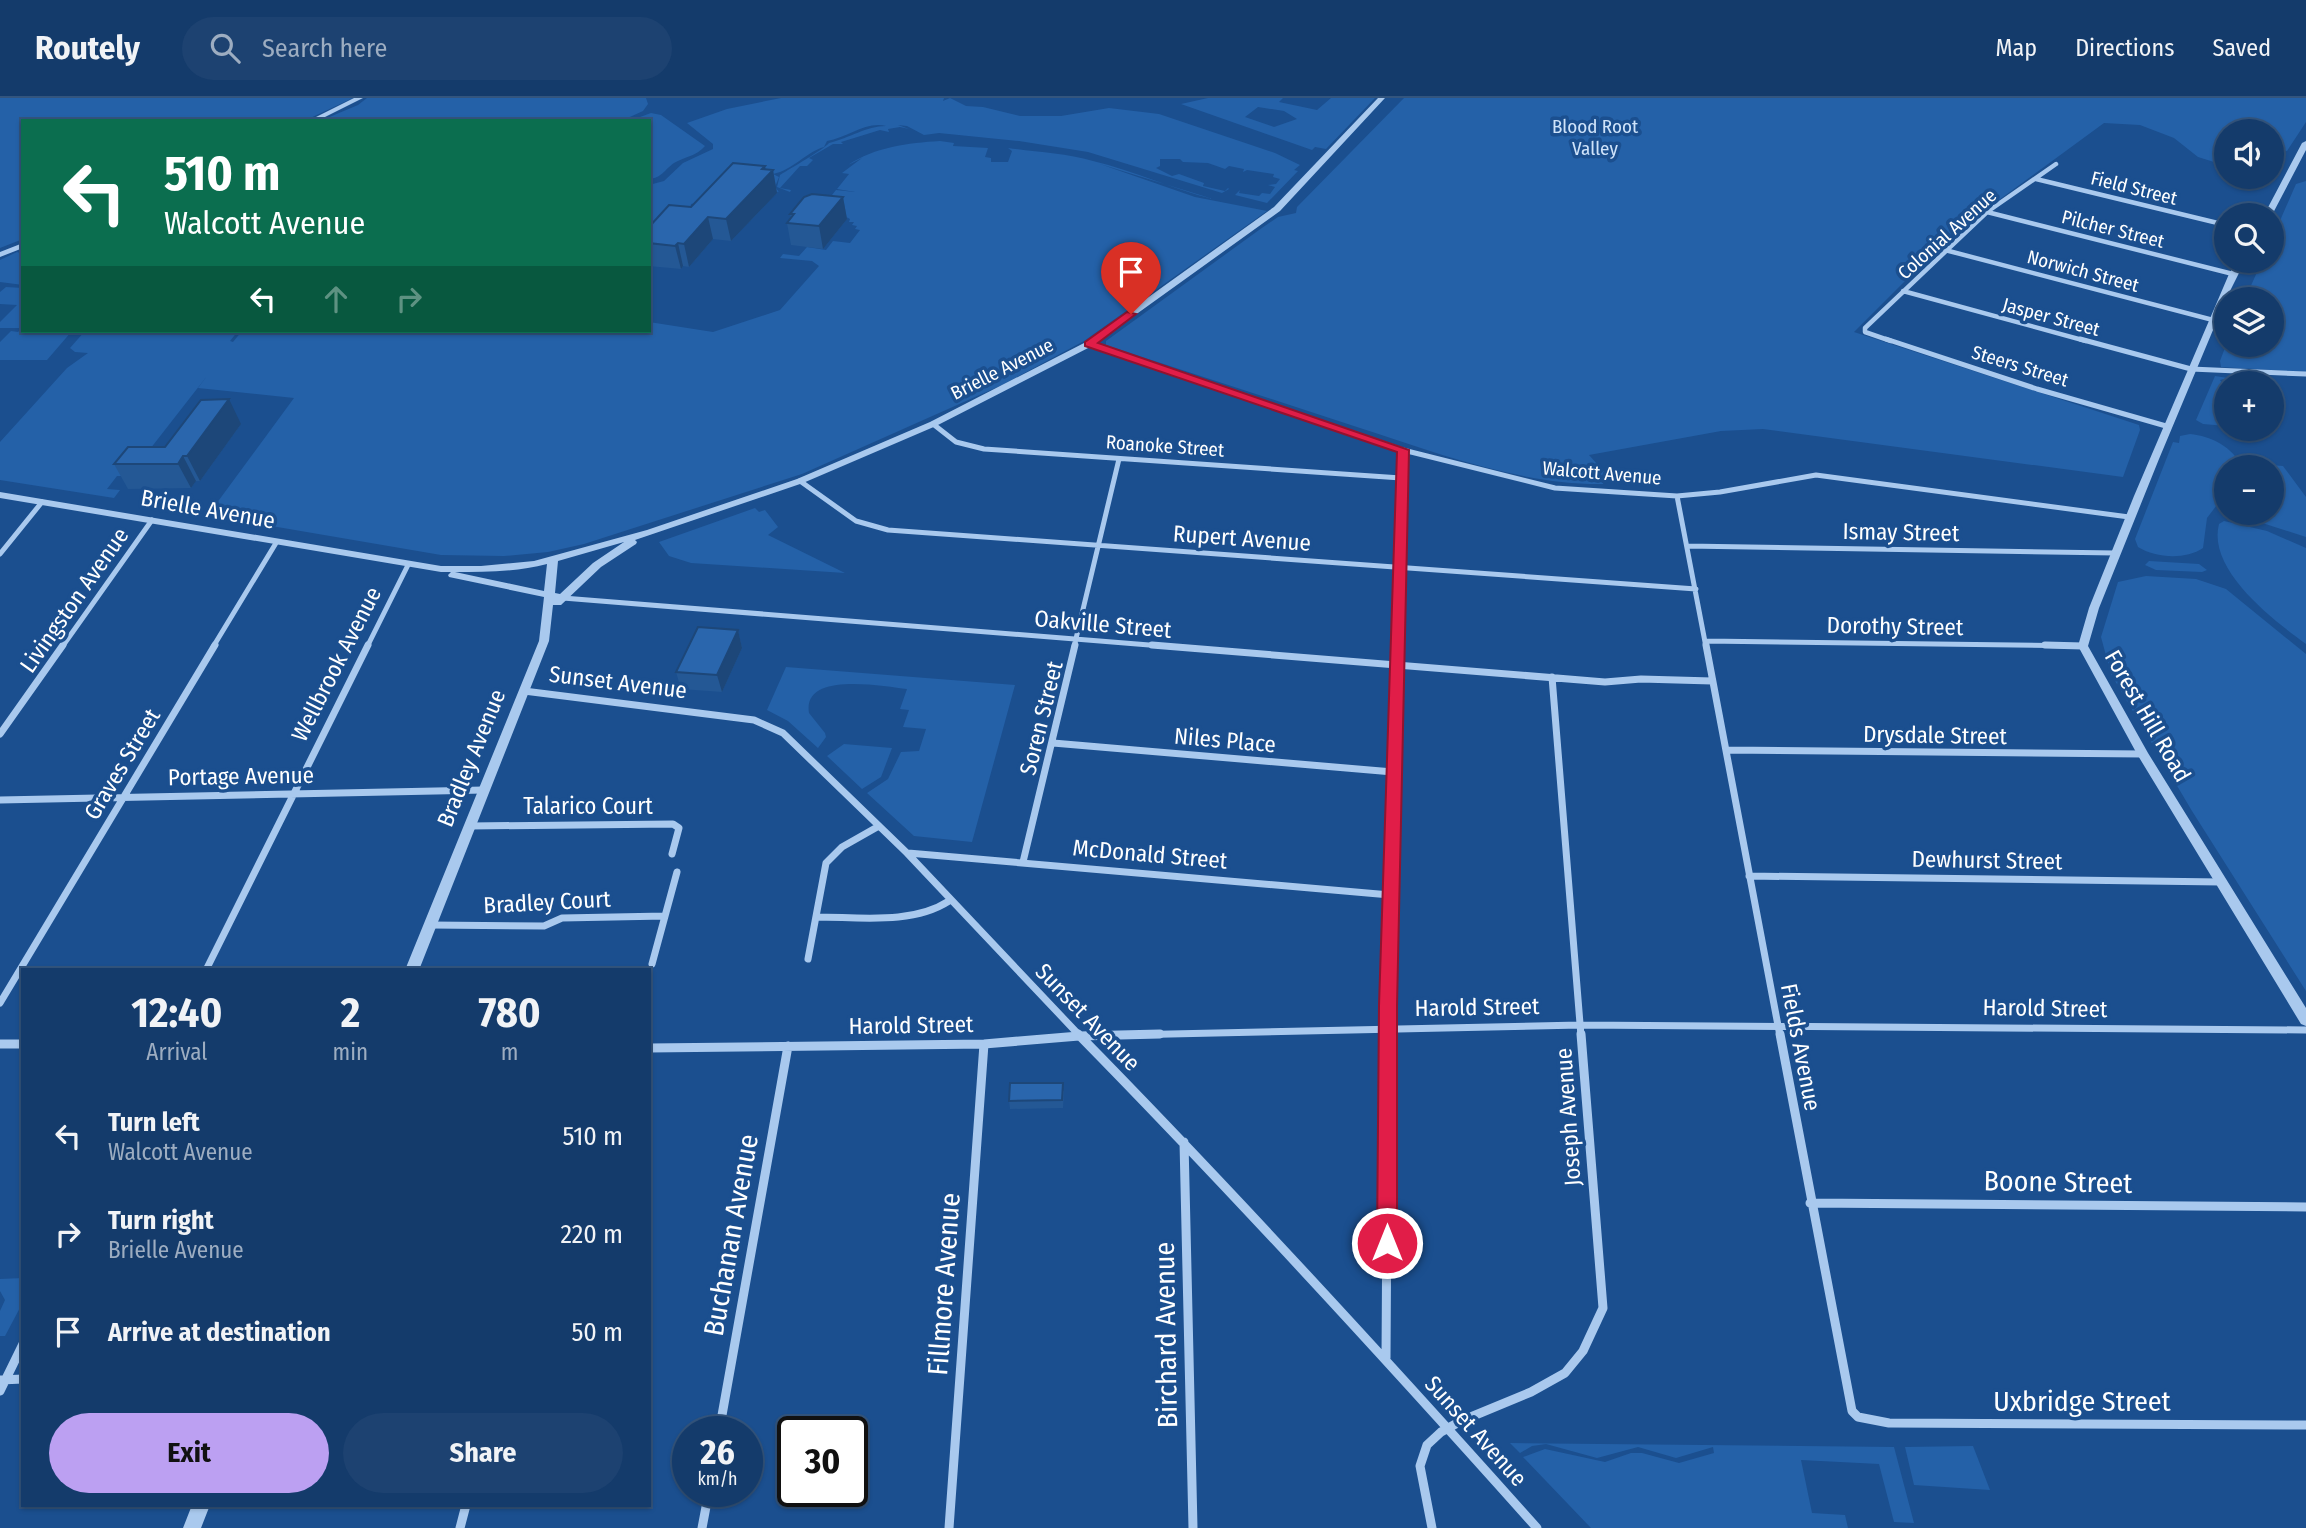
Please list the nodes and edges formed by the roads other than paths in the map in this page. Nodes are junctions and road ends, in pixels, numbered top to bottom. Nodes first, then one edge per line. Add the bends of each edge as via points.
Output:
1 (360, 98) edge
2 (1382, 98) edge
3 (316, 119) edge
4 (2306, 143) edge
5 (2056, 164) dead end
6 (2036, 179) junction
7 (2274, 203) edge
8 (1987, 212) junction
9 (2214, 222) edge
10 (21, 246) edge
11 (1945, 250) junction
12 (0, 254) edge
13 (2233, 274) joint
14 (1903, 291) junction
15 (2213, 320) junction
16 (1865, 332) joint
17 (1089, 344) junction
18 (2191, 369) junction
19 (2306, 374) edge
20 (933, 425) junction
21 (2166, 426) junction
22 (1403, 450) junction
23 (1119, 459) junction
24 (1401, 478) junction
25 (800, 481) junction
26 (0, 495) edge
27 (1677, 496) junction
28 (42, 502) junction
29 (2129, 517) junction
30 (152, 520) junction
31 (651, 532) junction
32 (276, 543) junction
33 (1099, 545) junction
34 (1687, 546) junction
35 (2115, 553) junction
36 (0, 554) edge
37 (553, 560) junction
38 (408, 565) junction
39 (1398, 567) junction
40 (1696, 589) junction
41 (548, 595) junction
42 (563, 598) junction
43 (548, 612) junction
44 (1077, 640) junction
45 (1706, 641) junction
46 (2083, 646) junction
47 (1395, 664) junction
48 (1552, 677) junction
49 (1712, 681) junction
50 (524, 691) junction
51 (0, 734) edge
52 (1053, 743) junction
53 (1726, 750) junction
54 (2143, 754) junction
55 (1393, 772) junction
56 (484, 790) junction
57 (292, 794) junction
58 (122, 798) junction
59 (0, 800) edge
60 (470, 826) junction
61 (879, 826) junction
62 (907, 853) junction
63 (672, 854) dead end
64 (1023, 862) junction
65 (677, 872) dead end
66 (1749, 876) junction
67 (2223, 882) junction
68 (1390, 895) junction
69 (949, 901) junction
70 (665, 916) junction
71 (816, 917) junction
72 (431, 925) junction
73 (808, 959) dead end
74 (652, 964) dead end
75 (207, 968) edge
76 (413, 968) edge
77 (0, 1003) edge
78 (2306, 1020) edge
79 (1580, 1025) junction
80 (1777, 1025) junction
81 (1387, 1028) junction
82 (2306, 1030) edge
83 (1079, 1036) junction
84 (0, 1044) edge
85 (21, 1044) edge
86 (984, 1044) junction
87 (788, 1046) junction
88 (651, 1048) edge
89 (1184, 1142) junction
90 (1810, 1203) junction
91 (2306, 1207) edge
92 (21, 1348) edge
93 (1386, 1359) junction
94 (21, 1379) edge
95 (3, 1380) edge
96 (0, 1391) edge
97 (722, 1416) edge
98 (1858, 1418) joint
99 (2306, 1425) edge
100 (1448, 1428) junction
101 (200, 1507) edge
102 (465, 1507) edge
103 (706, 1507) edge
104 (192, 1528) edge
105 (460, 1528) edge
106 (702, 1528) edge
107 (949, 1528) edge
108 (1193, 1528) edge
109 (1432, 1528) edge
110 (1537, 1528) edge

1 - 3 street
2 - 17 street, Brielle Avenue via 1277,209
4 - 7 street
5 - 6 street, Colonial Avenue
6 - 8 street, Colonial Avenue
6 - 9 street, Field Street
8 - 11 street, Colonial Avenue
8 - 13 street, Pilcher Street
10 - 12 street
11 - 14 street, Colonial Avenue
11 - 15 street, Norwich Street
13 - 15 street, Forest Hill Road
14 - 16 street, Colonial Avenue
14 - 18 street, Jasper Street
15 - 18 street, Forest Hill Road
16 - 21 street, Steers Street
17 - 20 street, Brielle Avenue
17 - 22 street, Walcott Avenue
18 - 19 street, Jasper Street
18 - 21 street, Forest Hill Road
20 - 23 street, Roanoke Street via 956,442 984,449
20 - 25 street, Brielle Avenue
21 - 29 street, Forest Hill Road
22 - 24 street
22 - 27 street, Walcott Avenue via 1555,488
23 - 24 street, Roanoke Street
23 - 33 street, Soren Street
24 - 39 street
25 - 31 street, Brielle Avenue
25 - 33 street, Rupert Avenue via 869,527
26 - 28 street, Brielle Avenue
27 - 29 street, Walcott Avenue via 1816,475
27 - 34 street, Fields Avenue
28 - 30 street, Brielle Avenue
28 - 36 street
29 - 35 street, Forest Hill Road
30 - 32 street, Brielle Avenue
30 - 51 street, Livingston Avenue
31 - 37 street, Brielle Avenue
31 - 42 street, Brielle Avenue via 597,565
32 - 38 street, Brielle Avenue
32 - 58 street, Graves Street
33 - 39 street, Rupert Avenue
33 - 44 street, Soren Street
34 - 35 street, Ismay Street
34 - 40 street, Fields Avenue
35 - 46 street, Forest Hill Road via 2088,617
37 - 38 street, Brielle Avenue via 481,569
37 - 41 street, Bradley Avenue
38 - 41 street, Brielle Avenue
38 - 57 street, Wellbrook Avenue
39 - 40 street, Rupert Avenue
39 - 47 street
40 - 45 street, Fields Avenue
41 - 42 street, Brielle Avenue
41 - 43 street, Bradley Avenue
42 - 43 street, Brielle Avenue
42 - 44 street, Oakville Street
43 - 50 street, Bradley Avenue via 544,641
44 - 47 street, Oakville Street
44 - 52 street, Soren Street
45 - 46 street, Dorothy Street
45 - 49 street, Fields Avenue
46 - 54 street, Forest Hill Road
47 - 48 street, Oakville Street
47 - 55 street
48 - 49 street, Oakville Street
48 - 79 street, Joseph Avenue
49 - 53 street, Fields Avenue
50 - 56 street, Bradley Avenue
50 - 61 street, Sunset Avenue via 653,705 771,726
52 - 55 street, Niles Place
52 - 64 street, Soren Street
53 - 54 street, Drysdale Street
53 - 66 street, Fields Avenue
54 - 67 street, Forest Hill Road
55 - 68 street
56 - 57 street, Portage Avenue
56 - 60 street, Bradley Avenue
57 - 58 street, Portage Avenue
57 - 75 street, Wellbrook Avenue
58 - 59 street, Portage Avenue
58 - 77 street, Graves Street
60 - 63 street, Talarico Court via 673,824 679,828
60 - 72 street, Bradley Avenue
61 - 62 street, Sunset Avenue
61 - 71 street via 831,856
62 - 64 street, McDonald Street
62 - 69 street, Sunset Avenue
64 - 68 street, McDonald Street
65 - 70 street
66 - 67 street, Dewhurst Street
66 - 80 street, Fields Avenue
67 - 78 street, Forest Hill Road
68 - 81 street
69 - 71 street via 932,912 912,916
69 - 83 street, Sunset Avenue
70 - 72 street, Bradley Court via 562,918 544,926
70 - 74 street
71 - 73 street
72 - 76 street, Bradley Avenue
79 - 80 street, Harold Street
79 - 81 street, Harold Street
79 - 100 street, Joseph Avenue via 1603,1308 1586,1346 1566,1373
80 - 82 street, Harold Street
80 - 90 street, Fields Avenue
81 - 83 street, Harold Street
81 - 93 street
83 - 86 street, Harold Street
83 - 89 street, Sunset Avenue
84 - 85 street
86 - 87 street, Harold Street
86 - 107 street, Fillmore Avenue
87 - 88 street, Harold Street
87 - 97 street, Buchanan Avenue
89 - 93 street, Sunset Avenue
89 - 108 street, Birchard Avenue
90 - 91 street, Boone Street
90 - 98 street, Fields Avenue via 1849,1403
92 - 95 street
93 - 100 street, Sunset Avenue
94 - 95 street
95 - 96 street
98 - 99 street, Uxbridge Street via 1889,1423
100 - 109 street, Joseph Avenue via 1432,1438 1420,1461
100 - 110 street, Sunset Avenue
101 - 104 street
102 - 105 street
103 - 106 street

